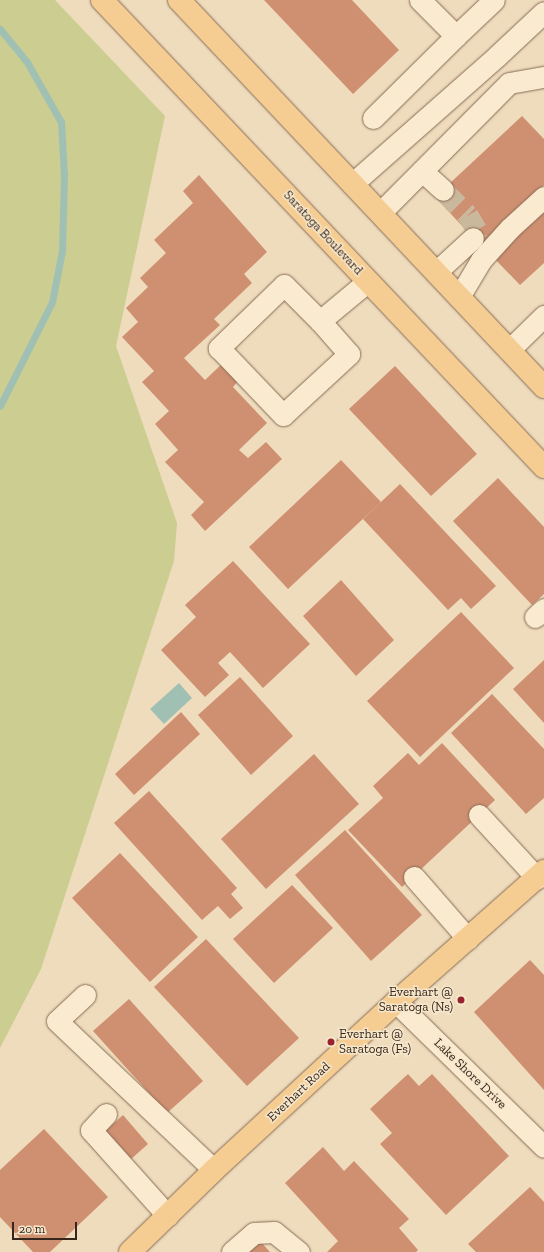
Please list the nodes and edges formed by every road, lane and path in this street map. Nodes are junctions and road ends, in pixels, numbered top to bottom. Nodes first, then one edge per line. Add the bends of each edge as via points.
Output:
1 (102, 0) edge
2 (178, 0) edge
3 (420, 0) edge
4 (494, 0) edge
5 (544, 12) edge
6 (456, 36) junction
7 (544, 77) edge
8 (373, 118) dead end
9 (422, 171) junction
10 (352, 184) junction
11 (443, 190) tunnel mouth
12 (544, 197) edge
13 (380, 213) junction
14 (473, 238) dead end
15 (436, 272) junction
16 (368, 281) junction
17 (459, 297) junction
18 (543, 319) edge
19 (320, 321) junction
20 (509, 350) junction
21 (544, 387) edge
22 (544, 467) edge
23 (479, 815) dead end
24 (540, 875) edge
25 (414, 877) dead end
26 (468, 939) junction
27 (85, 995) dead end
28 (396, 1002) junction
29 (106, 1114) dead end
30 (544, 1147) edge
31 (214, 1170) junction
32 (168, 1216) junction
33 (130, 1252) edge
34 (232, 1252) edge
35 (299, 1252) edge

1 - 16 main road, Saratoga Boulevard
2 - 10 main road
3 - 6 street
4 - 6 street
5 - 10 street
6 - 8 street
7 - 9 street via 509,83
9 - 11 street
9 - 13 street
10 - 13 main road
12 - 17 street via 510,228 481,260
13 - 15 main road
14 - 15 street
15 - 17 main road
16 - 19 street
16 - 22 main road, Saratoga Boulevard
17 - 20 main road
18 - 20 street
19 - 19 street via 349,354 282,416 219,348 284,285
20 - 21 main road
23 - 24 street
24 - 26 main road, Everhart Road
25 - 26 street
26 - 28 main road, Everhart Road
27 - 31 street via 57,1021
28 - 30 street, Lake Shore Drive
28 - 31 main road, Everhart Road
29 - 32 street via 91,1130
31 - 32 main road, Everhart Road
32 - 33 main road, Everhart Road
34 - 35 street via 254,1233 274,1232

